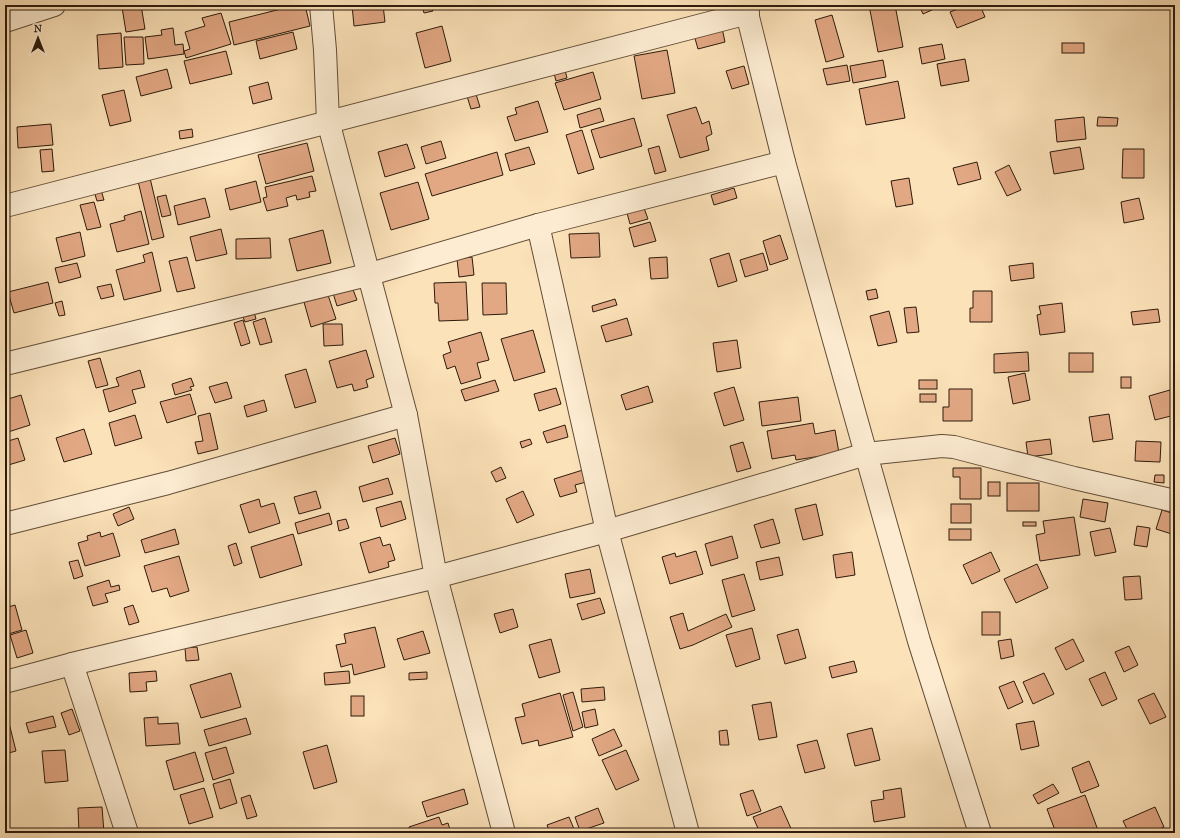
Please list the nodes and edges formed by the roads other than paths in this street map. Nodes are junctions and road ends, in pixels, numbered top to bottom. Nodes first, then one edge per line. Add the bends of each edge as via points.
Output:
1 (54, 5) edge
2 (321, 5) edge
3 (747, 9) edge
4 (5, 21) edge
5 (328, 121) junction
6 (784, 162) junction
7 (5, 206) edge
8 (538, 225) junction
9 (367, 275) junction
10 (5, 364) edge
11 (406, 415) junction
12 (866, 454) junction
13 (1175, 501) edge
14 (5, 524) edge
15 (607, 531) junction
16 (436, 577) junction
17 (72, 664) junction
18 (5, 682) edge
19 (126, 833) edge
20 (504, 833) edge
21 (688, 833) edge
22 (980, 833) edge

1 - 4 street
2 - 5 street
3 - 5 street
3 - 6 street
5 - 7 street
5 - 9 street
6 - 8 street
6 - 12 street
8 - 9 street
8 - 15 street
9 - 10 street
9 - 11 street
11 - 14 street via 168,483
11 - 16 street
12 - 13 street via 954,447
12 - 15 street
12 - 22 street via 919,641
15 - 16 street
15 - 21 street
16 - 17 street
16 - 20 street
17 - 18 street
17 - 19 street

